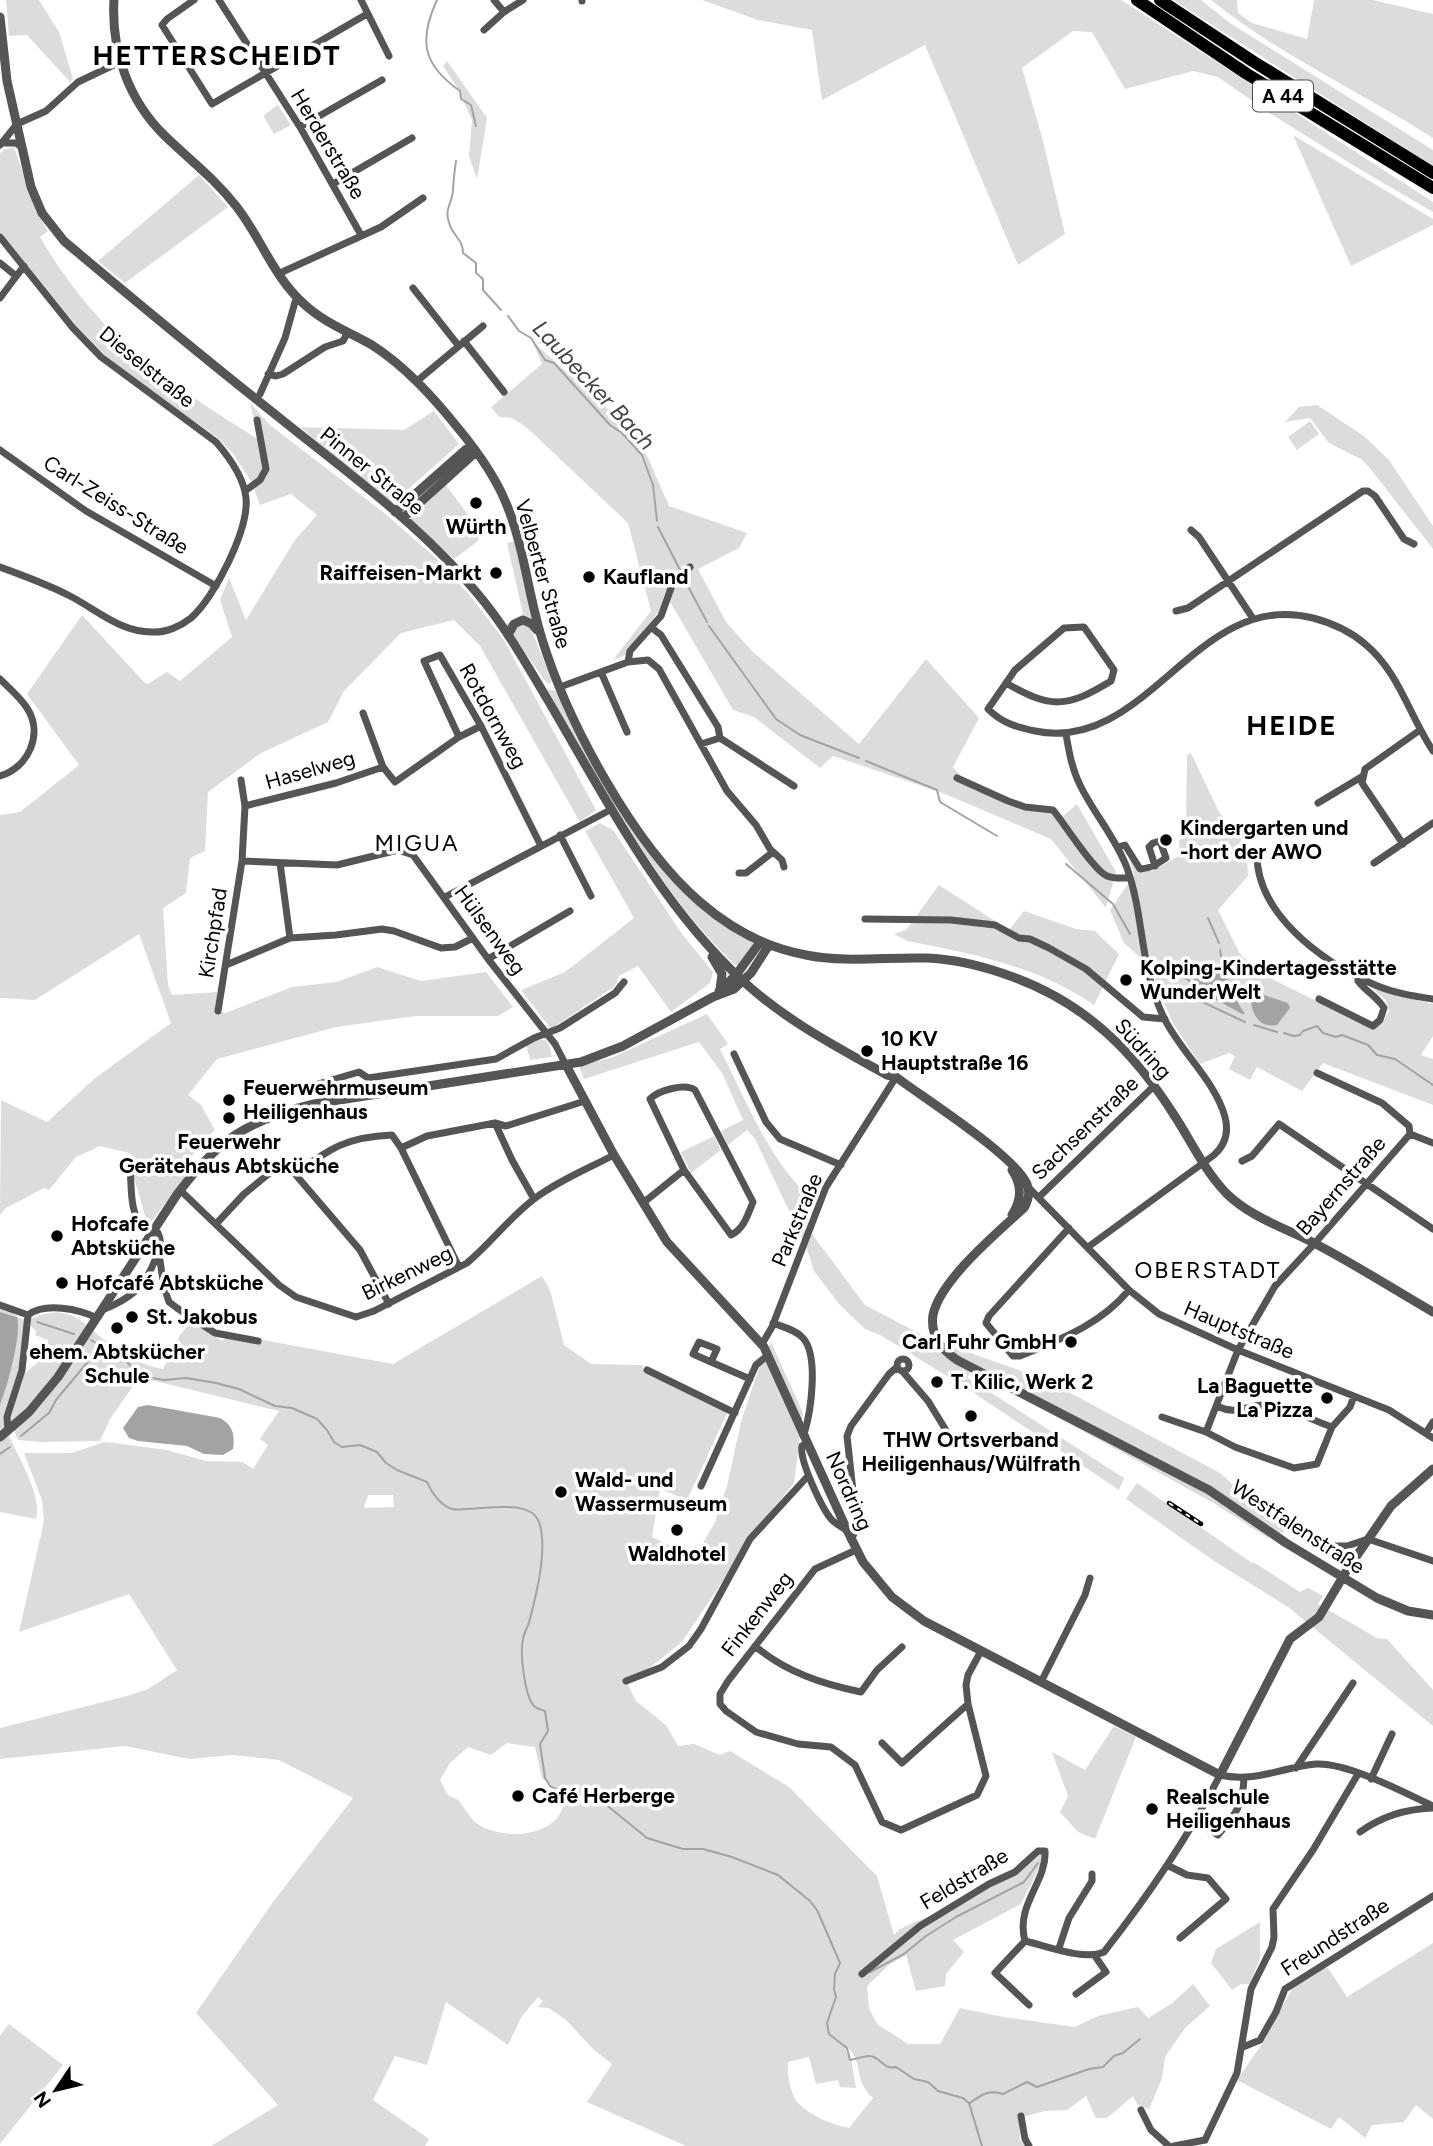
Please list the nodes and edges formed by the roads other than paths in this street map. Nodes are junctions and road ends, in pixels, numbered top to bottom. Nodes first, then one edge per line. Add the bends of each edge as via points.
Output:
1 (114, 0) edge
2 (194, 0) edge
3 (219, 0) edge
4 (361, 0) edge
5 (494, 0) edge
6 (523, 0) edge
7 (1136, 0) edge
8 (1160, 0) edge
9 (504, 12) junction
10 (367, 14) junction
11 (0, 17) edge
12 (484, 30) dead end
13 (389, 56) dead end
14 (120, 62) junction
15 (265, 73) junction
16 (382, 80) dead end
17 (17, 124) junction
18 (300, 128) junction
19 (412, 138) dead end
20 (1, 144) edge
21 (22, 147) junction
22 (1433, 173) edge
23 (333, 184) junction
24 (1433, 188) edge
25 (423, 198) dead end
26 (361, 235) junction
27 (0, 237) edge
28 (0, 263) edge
29 (24, 266) junction
30 (280, 273) junction
31 (16, 276) junction
32 (413, 288) dead end
33 (0, 298) edge
34 (298, 299) junction
35 (483, 326) dead end
36 (348, 332) junction
37 (461, 343) junction
38 (268, 374) junction
39 (417, 381) junction
40 (504, 392) dead end
41 (260, 394) dead end
42 (257, 420) dead end
43 (474, 449) junction
44 (0, 450) edge
45 (245, 491) junction
46 (399, 515) junction
47 (1191, 530) dead end
48 (1414, 544) dead end
49 (0, 567) edge
50 (683, 571) dead end
51 (1230, 581) junction
52 (216, 586) junction
53 (1176, 611) dead end
54 (1252, 618) junction
55 (652, 628) junction
56 (508, 635) junction
57 (541, 635) junction
58 (628, 662) junction
59 (601, 673) junction
60 (0, 679) edge
61 (1006, 682) junction
62 (540, 687) junction
63 (559, 687) junction
64 (363, 713) dead end
65 (481, 726) junction
66 (1420, 730) junction
67 (627, 732) dead end
68 (1066, 734) junction
69 (459, 737) junction
70 (719, 738) junction
71 (701, 744) junction
72 (1433, 751) edge
73 (383, 767) junction
74 (0, 776) edge
75 (1363, 776) junction
76 (957, 778) dead end
77 (241, 780) dead end
78 (794, 786) dead end
79 (1318, 803) dead end
80 (246, 806) junction
81 (612, 809) junction
82 (1433, 823) edge
83 (560, 835) junction
84 (1404, 844) junction
85 (541, 846) junction
86 (1118, 847) junction
87 (1254, 850) dead end
88 (773, 852) junction
89 (242, 860) junction
90 (280, 863) junction
91 (1374, 863) dead end
92 (1155, 866) dead end
93 (784, 867) dead end
94 (739, 873) dead end
95 (1130, 878) junction
96 (666, 891) junction
97 (591, 896) dead end
98 (445, 897) junction
99 (570, 911) dead end
100 (864, 919) dead end
101 (290, 938) junction
102 (473, 938) junction
103 (765, 943) junction
104 (488, 959) junction
105 (226, 965) junction
106 (1358, 977) junction
107 (740, 978) junction
108 (624, 982) dead end
109 (720, 989) junction
110 (713, 997) junction
111 (1319, 999) dead end
112 (1433, 999) edge
113 (218, 1011) dead end
114 (1165, 1019) junction
115 (547, 1034) junction
116 (734, 1054) dead end
117 (566, 1065) junction
118 (1317, 1073) dead end
119 (895, 1077) junction
120 (1155, 1085) junction
121 (301, 1089) dead end
122 (585, 1101) junction
123 (495, 1123) junction
124 (1410, 1134) junction
125 (397, 1141) junction
126 (1433, 1143) edge
127 (614, 1155) junction
128 (1005, 1159) junction
129 (1242, 1161) dead end
130 (1203, 1163) junction
131 (841, 1165) junction
132 (130, 1170) dead end
133 (684, 1170) junction
134 (295, 1174) junction
135 (1016, 1176) junction
136 (1367, 1184) junction
137 (1028, 1187) junction
138 (180, 1190) junction
139 (1039, 1197) junction
140 (534, 1199) junction
141 (643, 1203) junction
142 (215, 1224) junction
143 (1006, 1225) junction
144 (1069, 1228) junction
145 (1433, 1229) edge
146 (153, 1230) junction
147 (1315, 1244) junction
148 (1088, 1247) junction
149 (158, 1253) junction
150 (459, 1267) junction
151 (1129, 1290) junction
152 (389, 1304) junction
153 (0, 1305) edge
154 (1433, 1312) edge
155 (100, 1314) junction
156 (28, 1315) junction
157 (773, 1323) junction
158 (258, 1340) dead end
159 (762, 1345) junction
160 (1238, 1350) junction
161 (768, 1355) junction
162 (711, 1362) dead end
163 (647, 1370) dead end
164 (750, 1380) junction
165 (1354, 1396) junction
166 (1217, 1406) junction
167 (735, 1412) junction
168 (1162, 1418) dead end
169 (1433, 1422) edge
170 (1332, 1427) junction
171 (1206, 1432) junction
172 (4, 1434) edge
173 (1430, 1435) edge
174 (806, 1439) junction
175 (958, 1446) dead end
176 (1433, 1469) edge
177 (808, 1476) junction
178 (701, 1486) dead end
179 (847, 1531) junction
180 (1368, 1539) junction
181 (1310, 1542) dead end
182 (854, 1545) junction
183 (1433, 1561) edge
184 (1090, 1578) dead end
185 (1342, 1578) junction
186 (1433, 1615) edge
187 (755, 1646) junction
188 (902, 1647) dead end
189 (981, 1651) junction
190 (626, 1681) dead end
191 (1041, 1682) junction
192 (1353, 1683) dead end
193 (968, 1704) junction
194 (1392, 1734) dead end
195 (882, 1744) dead end
196 (1296, 1768) junction
197 (1358, 1774) junction
198 (1220, 1775) junction
199 (1244, 1778) junction
200 (1371, 1779) junction
201 (1433, 1807) edge
202 (1196, 1820) junction
203 (1360, 1832) dead end
204 (1167, 1866) junction
205 (1092, 1874) dead end
206 (1433, 1896) edge
207 (1180, 1938) dead end
208 (1025, 1941) junction
209 (1059, 1948) junction
210 (1094, 1956) junction
211 (862, 1974) dead end
212 (1076, 1994) dead end
213 (1029, 2005) dead end
214 (1243, 2047) junction
215 (1141, 2110) dead end
216 (1021, 2116) dead end
217 (1205, 2140) junction
218 (1029, 2146) edge
219 (1172, 2146) edge
220 (1213, 2146) edge

1 - 14 street, Velberter Straße via 113,28
2 - 15 street via 162,25 212,104
3 - 15 street, Herderstraße
4 - 10 street
5 - 9 street
6 - 9 street
7 - 24 highway, A 44
8 - 22 highway, A 44
9 - 12 street
10 - 13 street
10 - 15 street
11 - 17 street, Pinner Straße
14 - 17 street via 78,82 46,111
14 - 30 street, Velberter Straße via 149,118 221,188
15 - 18 street, Herderstraße
16 - 18 street
17 - 20 street
17 - 21 street, Pinner Straße
18 - 23 street, Herderstraße
19 - 23 street
20 - 21 street
21 - 46 street, Pinner Straße via 35,199 64,241
23 - 26 street, Herderstraße
25 - 26 street
26 - 30 street
27 - 29 street, Dieselstraße
28 - 31 street
29 - 31 street
29 - 45 street, Dieselstraße via 101,357 216,442
30 - 34 street, Velberter Straße
31 - 33 street
32 - 37 street
34 - 36 street, Velberter Straße
34 - 38 street
35 - 37 street
36 - 38 street via 343,341 283,374
36 - 39 street, Velberter Straße
37 - 39 street
37 - 40 street
38 - 41 street
39 - 43 street, Velberter Straße
42 - 45 street via 266,469
43 - 46 street
43 - 57 street, Velberter Straße via 508,508
44 - 52 street, Carl-Zeiss-Straße via 86,511
45 - 52 street, Dieselstraße via 241,534
46 - 56 street, Pinner Straße via 442,553
47 - 51 street
48 - 51 street via 1404,539 1375,496 1363,491
49 - 52 street, Dieselstraße via 70,596 130,630 154,633 189,620
50 - 55 street
51 - 53 street
51 - 54 street
54 - 66 street via 1303,615 1355,636 1385,664
54 - 68 street via 1209,643 1123,712
55 - 58 street via 630,651
55 - 70 street via 712,716
56 - 57 street via 514,624 523,620
56 - 62 street, Pinner Straße
57 - 63 street, Velberter Straße
58 - 59 street
58 - 71 street via 642,659 654,664
59 - 63 street
59 - 67 street
60 - 74 street via 27,708 34,729 29,755
61 - 61 street via 1064,628 1072,626 1084,627 1114,670 1111,681 1075,700 1061,702 1030,696
61 - 68 street via 988,709 998,719 1013,727
62 - 63 street
62 - 81 street, Pinner Straße
63 - 103 street, Velberter Straße via 610,784 668,869 699,902
64 - 73 street
65 - 69 street
65 - 69 street, Rotdornweg via 440,655 424,661
65 - 85 street, Rotdornweg
66 - 72 street
66 - 75 street via 1376,760
68 - 86 street via 1072,768
69 - 73 street via 394,782
70 - 71 street
70 - 78 street
71 - 88 street via 727,791
73 - 80 street, Haselweg
75 - 79 street
75 - 84 street via 1362,783
76 - 95 street via 1017,804 1053,810 1103,873
77 - 80 street, Haselweg
80 - 89 street, Haselweg
81 - 83 street
81 - 96 street, Pinner Straße
82 - 84 street
83 - 85 street
83 - 97 street
84 - 91 street
85 - 98 street
86 - 92 street via 1125,845 1140,869
86 - 95 street
87 - 106 street via 1259,881 1287,925 1311,947
88 - 93 street
88 - 94 street via 746,873
89 - 90 street, Hülsenweg
89 - 105 street, Kirchpfad
90 - 98 street, Hülsenweg via 337,865 398,850 413,855
90 - 101 street
95 - 114 street via 1147,972
96 - 107 street, Pinner Straße
96 - 109 street via 679,918 720,968
98 - 102 street, Hülsenweg
99 - 104 street
100 - 114 street via 951,920 995,926 1086,969 1143,1017
101 - 102 street via 382,929 441,948
101 - 105 street
102 - 104 street, Hülsenweg
103 - 107 street
103 - 120 street, Südring via 831,958 944,960 1017,978 1101,1027
104 - 115 street, Hülsenweg
105 - 113 street, Kirchpfad
106 - 111 street via 1384,1009 1373,1026
106 - 112 street via 1397,993
107 - 109 street
107 - 110 street
107 - 119 street, Hauptstraße via 789,1018
108 - 115 street via 615,993
109 - 110 street
110 - 117 street via 623,1046
114 - 130 street via 1225,1117 1222,1147
115 - 117 street, Hülsenweg
115 - 121 street via 496,1059 368,1079 359,1072
116 - 131 street via 766,1122 780,1139
117 - 122 street, Nordring
117 - 138 street via 345,1099 273,1115 226,1142
118 - 124 street via 1382,1103 1409,1126
119 - 128 street, Hauptstraße
119 - 131 street, Parkstraße
120 - 130 street, Südring
120 - 139 street, Sachsenstraße
122 - 123 street via 506,1126
122 - 127 street, Nordring
123 - 125 street
123 - 140 street
124 - 126 street, Bayernstraße
124 - 136 street, Bayernstraße
125 - 134 street via 344,1142
125 - 150 street
127 - 140 street, Birkenweg
127 - 141 street, Nordring
128 - 135 street, Hauptstraße
128 - 137 street, Hauptstraße
129 - 136 street via 1252,1156 1279,1124
130 - 147 street, Südring via 1242,1206
130 - 148 street
131 - 157 street, Parkstraße via 826,1187
132 - 146 street via 134,1210 143,1226
133 - 133 street via 650,1099 654,1094 691,1087 753,1202 737,1232 732,1235
133 - 141 street
134 - 142 street via 282,1163
134 - 152 street via 360,1250
135 - 137 street, Hauptstraße
135 - 143 street via 1020,1194
136 - 145 street
136 - 147 street, Bayernstraße
137 - 139 street, Hauptstraße
137 - 143 street via 1024,1208
138 - 142 street, Birkenweg
138 - 146 street
139 - 144 street, Hauptstraße
140 - 150 street, Birkenweg via 481,1252
141 - 159 street, Nordring via 681,1259
142 - 152 street, Birkenweg via 296,1297 356,1317
143 - 185 street, Westfalenstraße via 948,1284 937,1303 934,1331 943,1348 957,1360 1209,1490
144 - 148 street, Hauptstraße
144 - 151 street via 986,1323 1006,1350 1020,1356 1077,1332 1109,1311
146 - 149 street via 160,1236
146 - 155 street
147 - 154 street, Südring
147 - 160 street, Bayernstraße via 1275,1286
148 - 151 street, Hauptstraße
149 - 155 street via 141,1287
149 - 158 street via 169,1302 215,1333
150 - 152 street, Birkenweg
151 - 160 street, Hauptstraße via 1168,1319
153 - 156 street
155 - 156 street via 41,1308
155 - 172 street via 43,1397
156 - 172 street via 22,1370
157 - 159 street, Parkstraße
157 - 174 street via 798,1333 809,1349 812,1372
159 - 161 street, Nordring
160 - 165 street, Hauptstraße
160 - 166 street, Bayernstraße
161 - 164 street via 756,1365
161 - 174 street, Nordring
162 - 164 street
163 - 167 street
164 - 167 street
165 - 170 street
165 - 173 street, Hauptstraße via 1389,1410
166 - 170 street via 1236,1412 1265,1405 1301,1413
166 - 171 street, Bayernstraße
167 - 178 street
168 - 171 street
169 - 173 street
170 - 171 street via 1317,1464 1294,1468
174 - 177 street via 801,1451
174 - 179 street, Nordring
175 - 182 street via 900,1369 889,1374 849,1431 857,1528
176 - 180 street via 1391,1506
177 - 179 street via 830,1517
177 - 190 street via 750,1539 689,1646 662,1667
179 - 182 street, Nordring
180 - 181 street via 1347,1546
180 - 183 street
180 - 185 street
182 - 187 street, Finkenweg via 815,1569
182 - 189 street, Nordring via 880,1584 909,1611
184 - 191 street via 1086,1595
185 - 186 street, Westfalenstraße via 1387,1604
185 - 198 street via 1319,1617 1287,1643
187 - 188 street via 784,1668 862,1692
187 - 193 street, Finkenweg via 720,1694 720,1704 756,1732 831,1747 855,1765 882,1822 901,1830 977,1795 986,1776
189 - 191 street, Nordring
189 - 193 street via 968,1675
191 - 198 street, Nordring
192 - 196 street
193 - 195 street via 902,1763
194 - 200 street
196 - 197 street, Nordring via 1329,1764
196 - 199 street, Nordring
197 - 200 street, Nordring
197 - 214 street via 1273,1909 1272,1947 1251,1989
198 - 199 street, Nordring
198 - 202 street
199 - 202 street via 1237,1811 1218,1835
200 - 201 street, Nordring
201 - 203 street via 1391,1815
202 - 204 street
204 - 207 street via 1208,1878 1226,1899
204 - 210 street via 1104,1952
205 - 209 street
206 - 214 street, Freundstraße via 1284,1989 1260,2040
208 - 209 street
208 - 211 street, Feldstraße via 1022,1929 1027,1903 1046,1859 1045,1851 1038,1851 1016,1872 920,1926
208 - 213 street via 995,1973
209 - 210 street
210 - 212 street via 1106,1972
214 - 217 street via 1237,2073
215 - 219 street via 1151,2130
216 - 218 street
217 - 219 street
217 - 220 street

